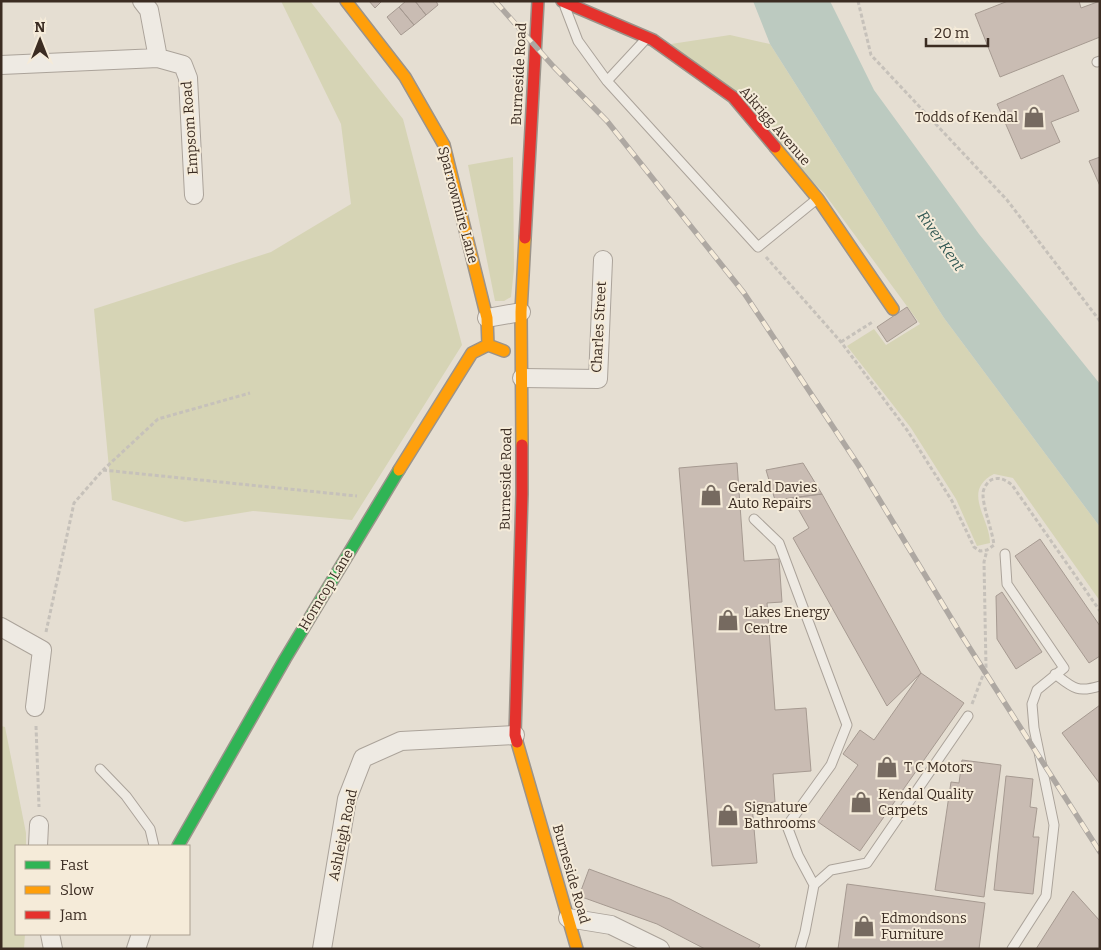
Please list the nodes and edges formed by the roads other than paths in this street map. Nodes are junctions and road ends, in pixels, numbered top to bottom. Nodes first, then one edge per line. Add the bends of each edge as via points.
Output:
1 (142, 1) edge
2 (346, 1) edge
3 (538, 1) edge
4 (562, 2) edge
5 (647, 38) junction
6 (158, 58) junction
7 (1, 65) edge
8 (607, 81) junction
9 (194, 195) dead end
10 (818, 199) junction
11 (603, 260) dead end
12 (893, 310) road end
13 (521, 312) junction
14 (487, 318) junction
15 (488, 345) junction
16 (522, 358) junction
17 (522, 378) junction
18 (754, 519) dead end
19 (1005, 554) dead end
20 (1, 627) edge
21 (1055, 674) junction
22 (1100, 686) edge
23 (35, 707) road end
24 (968, 716) road end
25 (515, 735) junction
26 (100, 769) dead end
27 (39, 825) road end
28 (38, 845) edge
29 (154, 845) edge
30 (179, 845) edge
31 (814, 885) junction
32 (568, 918) junction
33 (50, 935) edge
34 (141, 935) edge
35 (53, 949) edge
36 (136, 949) edge
37 (322, 949) edge
38 (577, 949) edge
39 (660, 949) edge
40 (800, 949) edge
41 (1012, 949) edge

1 - 6 street via 149,10
2 - 14 street, Sparrowmire Lane via 405,77 444,145
3 - 13 street, Burneside Road
4 - 5 street, Aikrigg Avenue
4 - 8 lane via 578,41
5 - 8 lane
5 - 10 street, Aikrigg Avenue via 732,97
6 - 7 street, Empsom Road
6 - 9 street, Empsom Road via 183,65 188,78
8 - 10 lane via 758,247
10 - 12 street, Aikrigg Avenue
11 - 17 street, Charles Street via 598,379
13 - 14 street
13 - 16 street, Burneside Road
14 - 15 street, Sparrowmire Lane
15 - 16 street
15 - 30 street, Horncop Lane via 472,353 380,498 230,750
16 - 17 street, Burneside Road
17 - 25 street, Burneside Road
18 - 31 lane via 779,544 847,725 831,764 788,826 798,855
19 - 21 lane via 1007,584 1064,668
20 - 23 street via 42,650
21 - 22 lane via 1072,688
21 - 41 lane via 1036,690 1032,704 1054,825 1046,896
24 - 31 lane via 867,864 831,870
25 - 32 street, Burneside Road
25 - 37 street, Ashleigh Road via 401,741 363,758 347,799
26 - 29 lane via 126,796 150,829
27 - 28 street
31 - 40 lane
32 - 38 street, Burneside Road
32 - 39 street via 611,925
33 - 35 street
34 - 36 street

